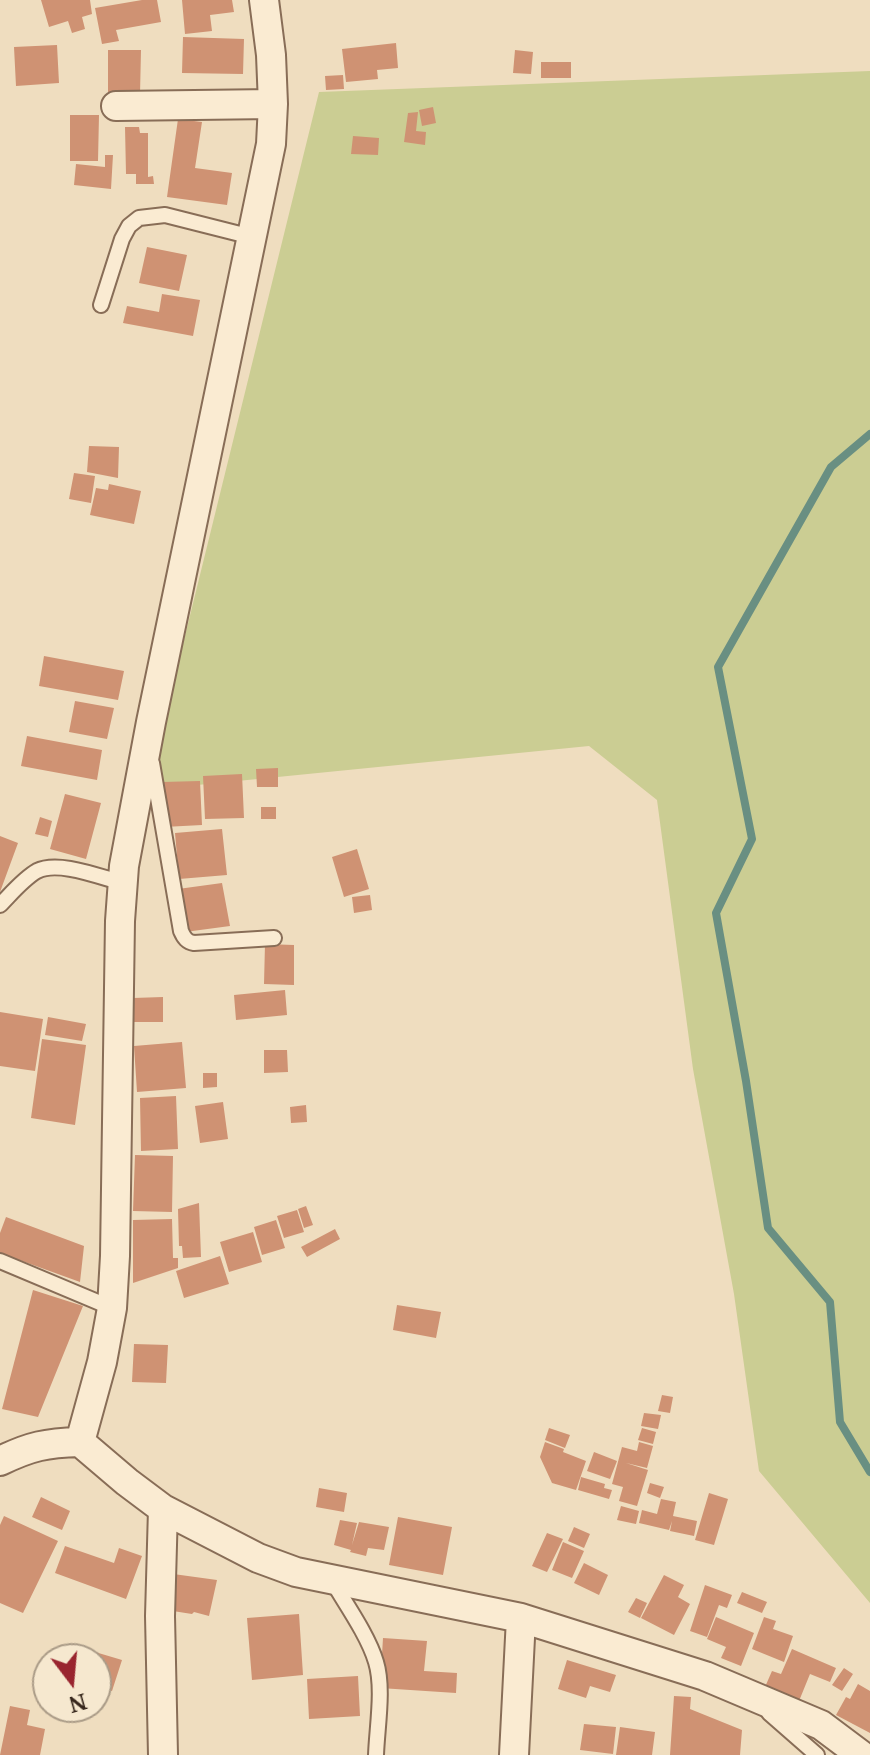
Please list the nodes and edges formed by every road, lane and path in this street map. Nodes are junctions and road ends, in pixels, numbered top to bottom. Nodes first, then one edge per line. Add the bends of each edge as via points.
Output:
1 (264, 0) edge
2 (273, 104) junction
3 (116, 106) dead end
4 (252, 237) junction
5 (101, 305) dead end
6 (148, 743) junction
7 (123, 883) junction
8 (0, 905) edge
9 (274, 938) dead end
10 (0, 1261) edge
11 (112, 1308) junction
12 (80, 1442) junction
13 (0, 1461) edge
14 (163, 1509) junction
15 (331, 1579) junction
16 (521, 1618) junction
17 (747, 1693) junction
18 (163, 1755) edge
19 (376, 1755) edge
20 (514, 1755) edge
21 (817, 1755) edge
22 (861, 1755) edge

1 - 2 street
2 - 3 street
2 - 4 street via 271,144
4 - 5 lane via 165,215 139,218 122,239
4 - 6 street
6 - 7 street
6 - 9 lane via 184,937 194,943
7 - 8 lane via 50,867 29,877
7 - 11 street
10 - 11 lane
11 - 12 street
12 - 13 street via 48,1443
12 - 14 street
14 - 15 street via 258,1558
14 - 18 street
15 - 16 street
15 - 19 lane via 376,1662
16 - 17 street
16 - 20 street
17 - 21 lane
17 - 22 street via 821,1725

